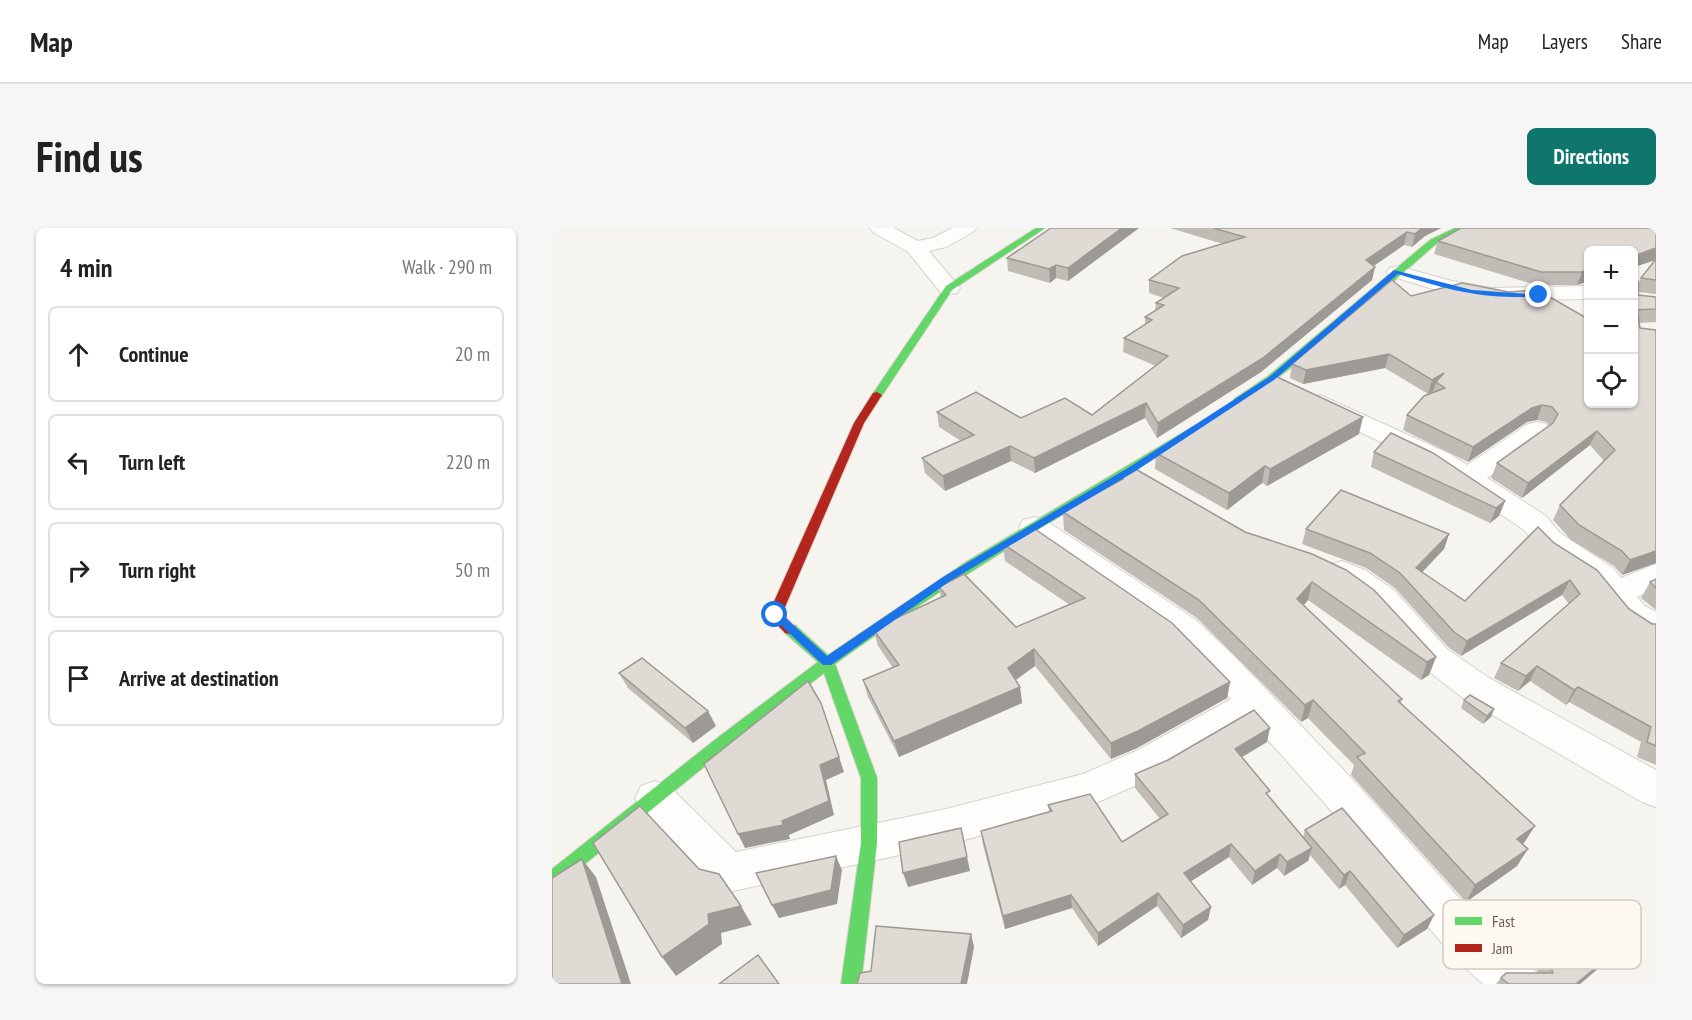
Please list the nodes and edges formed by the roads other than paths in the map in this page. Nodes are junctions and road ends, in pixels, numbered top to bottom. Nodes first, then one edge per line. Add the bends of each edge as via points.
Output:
1 (879, 228) edge
2 (966, 228) edge
3 (1041, 228) edge
4 (1461, 228) edge
5 (915, 248) junction
6 (1397, 272) junction
7 (949, 288) junction
8 (1584, 293) edge
9 (1539, 295) junction
10 (1564, 311) edge
11 (1271, 379) junction
12 (1221, 411) edge
13 (1201, 424) edge
14 (1537, 430) dead end
15 (1131, 470) junction
16 (1468, 478) junction
17 (1162, 488) edge
18 (1034, 528) junction
19 (1310, 560) edge
20 (1656, 575) edge
21 (1616, 593) junction
22 (1656, 628) edge
23 (827, 662) junction
24 (1257, 702) junction
25 (1656, 790) edge
26 (655, 798) junction
27 (868, 843) junction
28 (552, 880) edge
29 (1443, 911) edge
30 (1500, 969) edge
31 (851, 984) edge
32 (1518, 984) edge

1 - 5 street
2 - 5 street via 939,243
3 - 7 street
4 - 6 street via 1433,242
5 - 7 street
6 - 9 street via 1472,292
6 - 11 street
7 - 23 street via 859,423 775,615
8 - 9 street
9 - 10 street
11 - 12 street
11 - 16 street via 1440,460
13 - 15 street
14 - 16 street
15 - 17 street
15 - 18 street
16 - 21 street via 1535,523 1549,540 1602,576
18 - 23 street via 947,579
18 - 24 street via 1184,629
19 - 25 street via 1354,578 1382,598 1436,658 1476,688
20 - 21 street
21 - 22 street via 1633,614
23 - 26 street
23 - 27 street via 869,778
24 - 27 street via 1152,761 1089,789
24 - 29 street
26 - 27 street via 728,873
26 - 28 street
27 - 31 street
30 - 32 street

